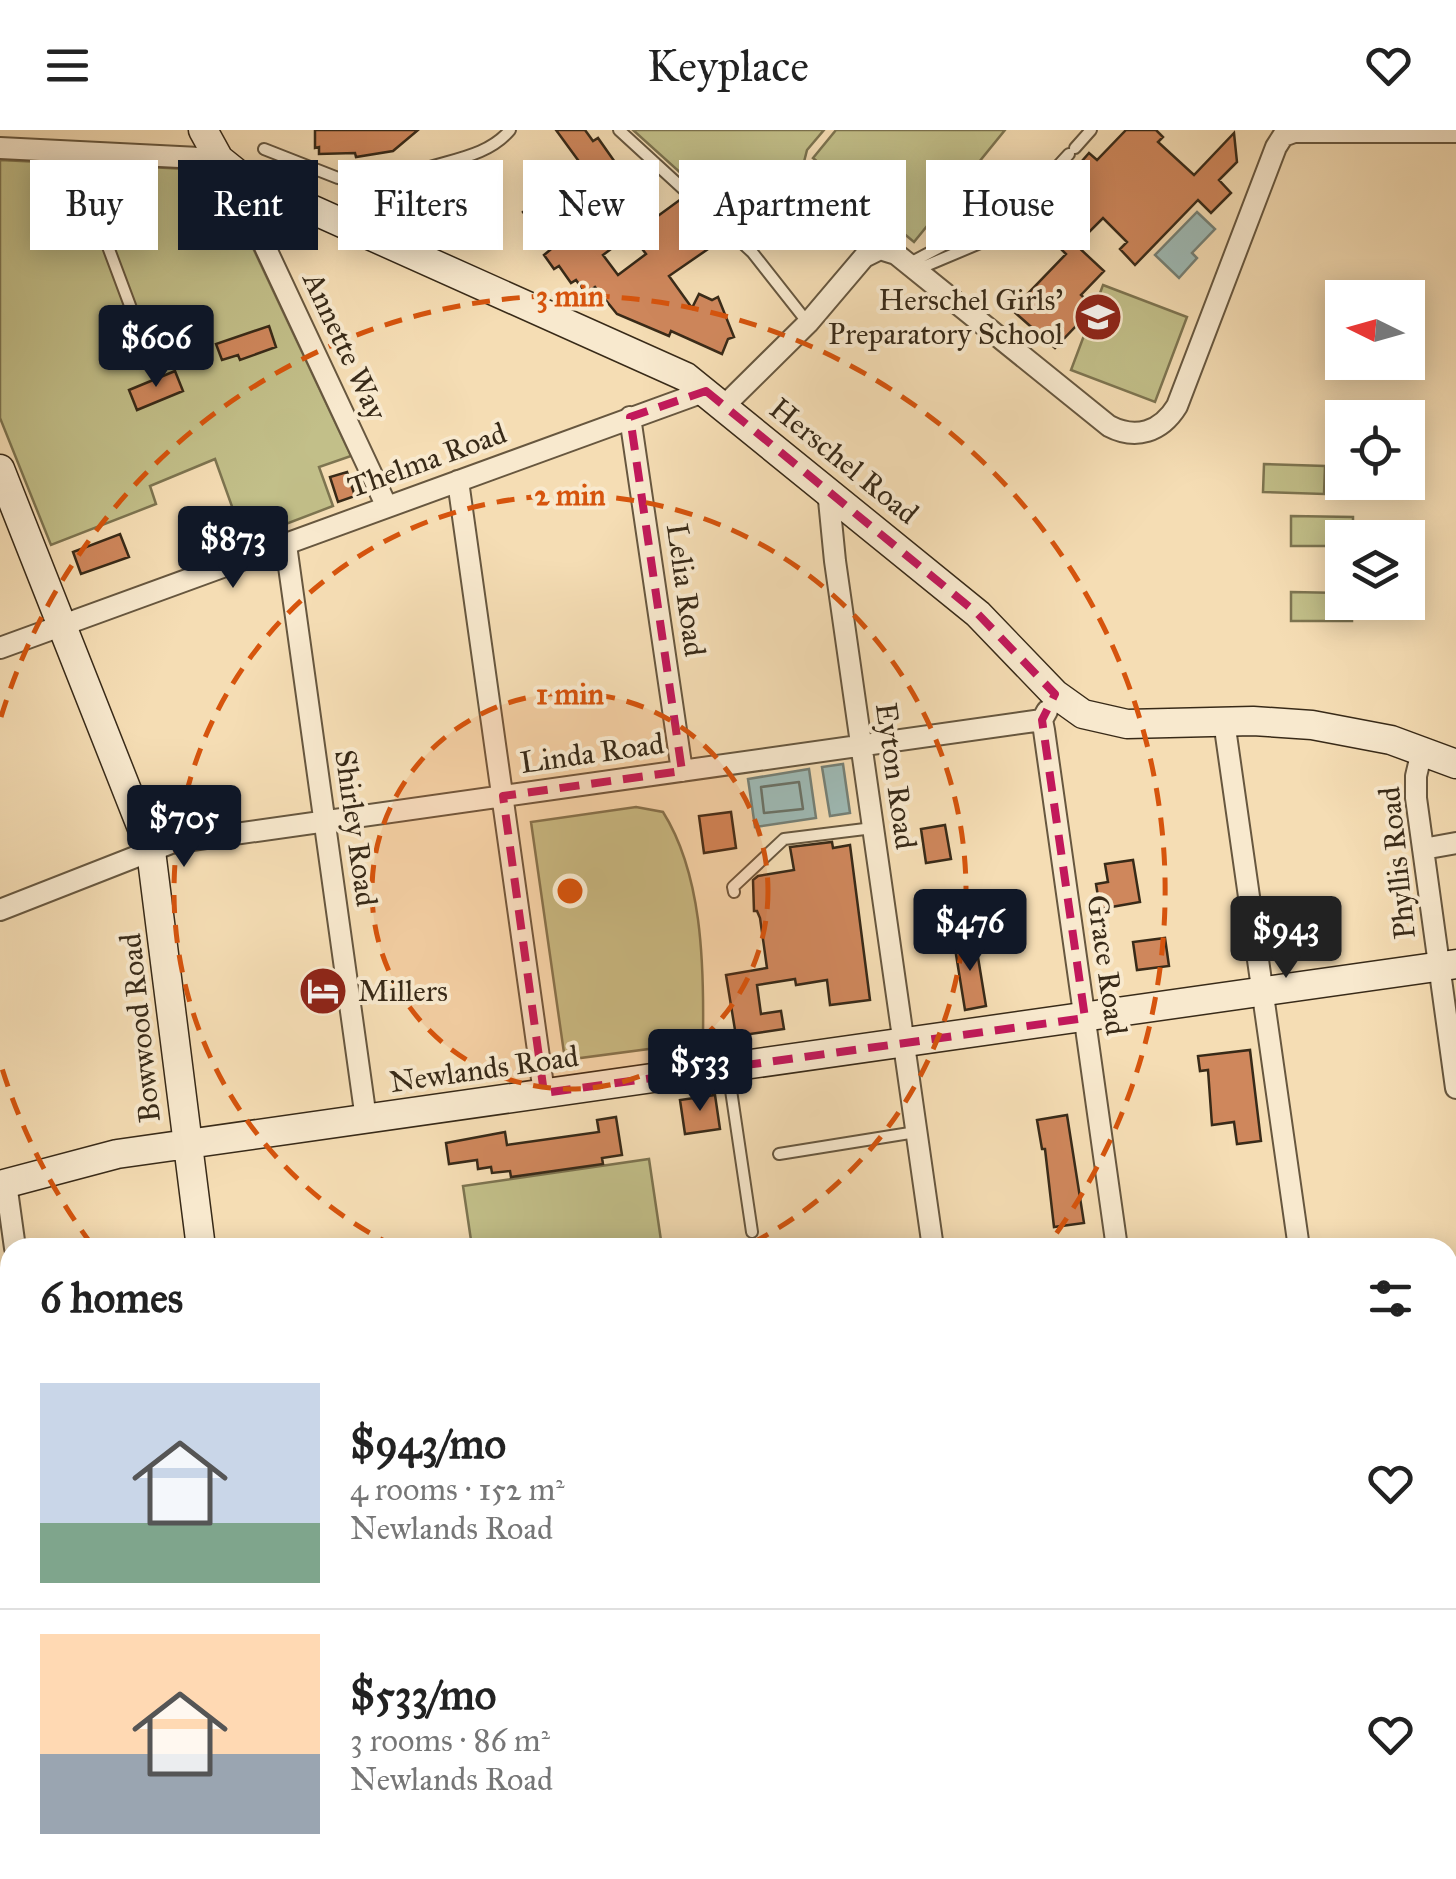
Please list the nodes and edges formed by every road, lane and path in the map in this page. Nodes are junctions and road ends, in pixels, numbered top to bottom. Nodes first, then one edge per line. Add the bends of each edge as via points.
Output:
1 (203, 130) edge
2 (510, 130) edge
3 (619, 130) edge
4 (1090, 130) edge
5 (1456, 132) edge
6 (0, 148) edge
7 (264, 149) dead end
8 (73, 152) junction
9 (219, 159) junction
10 (454, 160) edge
11 (1064, 160) edge
12 (338, 178) edge
13 (338, 222) edge
14 (401, 250) edge
15 (941, 250) edge
16 (958, 250) edge
17 (913, 267) junction
18 (808, 323) junction
19 (147, 351) dead end
20 (716, 398) junction
21 (630, 418) junction
22 (458, 480) junction
23 (3, 483) edge
24 (828, 490) junction
25 (387, 507) junction
26 (286, 546) junction
27 (62, 625) junction
28 (0, 648) edge
29 (1055, 694) junction
30 (1042, 720) junction
31 (1224, 722) junction
32 (861, 744) junction
33 (1422, 751) junction
34 (1456, 764) edge
35 (682, 770) junction
36 (503, 796) junction
37 (325, 821) junction
38 (874, 828) junction
39 (1456, 843) edge
40 (1423, 849) junction
41 (151, 851) junction
42 (734, 892) dead end
43 (0, 910) edge
44 (1448, 966) edge
45 (1263, 992) junction
46 (1084, 1018) junction
47 (904, 1043) junction
48 (728, 1068) junction
49 (1456, 1088) edge
50 (544, 1094) junction
51 (366, 1118) junction
52 (916, 1132) junction
53 (186, 1144) junction
54 (779, 1154) dead end
55 (3, 1184) edge
56 (752, 1232) dead end
57 (13, 1238) edge
58 (200, 1238) edge
59 (932, 1238) edge
60 (1116, 1238) edge
61 (1298, 1238) edge

1 - 9 street, Herschel Road
2 - 10 lane via 489,148
3 - 18 lane via 752,252
4 - 11 lane
5 - 17 street via 1283,136 1177,406 1149,432 1109,426
6 - 8 street
7 - 12 lane
8 - 9 street
8 - 19 lane
9 - 13 street, Herschel Road via 244,180
9 - 25 street, Annette Way
14 - 20 street, Herschel Road via 656,362
15 - 17 lane
16 - 17 lane
17 - 18 street via 888,249 873,250
18 - 20 street
20 - 21 street, Thelma Road
20 - 24 street, Herschel Road
21 - 22 street, Thelma Road
21 - 35 street, Lelia Road
22 - 25 street, Thelma Road
22 - 36 street
23 - 27 street, Bowwood Road
24 - 29 street, Herschel Road via 978,614
24 - 32 street, Eyton Road
25 - 26 street, Thelma Road
26 - 27 street, Thelma Road
26 - 37 street, Shirley Road
27 - 28 street, Thelma Road
27 - 41 street, Bowwood Road
29 - 30 street
29 - 31 street, Herschel Road via 1105,721
30 - 32 street, Linda Road
30 - 46 street, Grace Road
31 - 33 street, Herschel Road via 1312,725
31 - 45 street
32 - 35 street, Linda Road
32 - 38 street, Eyton Road
33 - 34 street, Herschel Road
33 - 40 street, Phyllis Road via 1416,788
35 - 36 street, Linda Road
36 - 37 street, Linda Road
36 - 50 street
37 - 41 street, Linda Road
37 - 51 street, Shirley Road
38 - 42 lane via 784,840
38 - 47 street, Eyton Road
39 - 40 street
40 - 44 street, Phyllis Road
41 - 43 street, Linda Road
41 - 53 street, Bowwood Road
44 - 45 street, Newlands Road
44 - 49 street, Phyllis Road
45 - 46 street, Newlands Road
45 - 61 street
46 - 47 street, Newlands Road
46 - 60 street, Grace Road
47 - 48 street, Newlands Road
47 - 52 street, Eyton Road
48 - 50 street, Newlands Road
48 - 56 lane
50 - 51 street, Newlands Road
51 - 53 street, Newlands Road
52 - 54 lane
52 - 59 street, Eyton Road
53 - 55 street, Newlands Road
53 - 58 street, Bowwood Road
55 - 57 street

